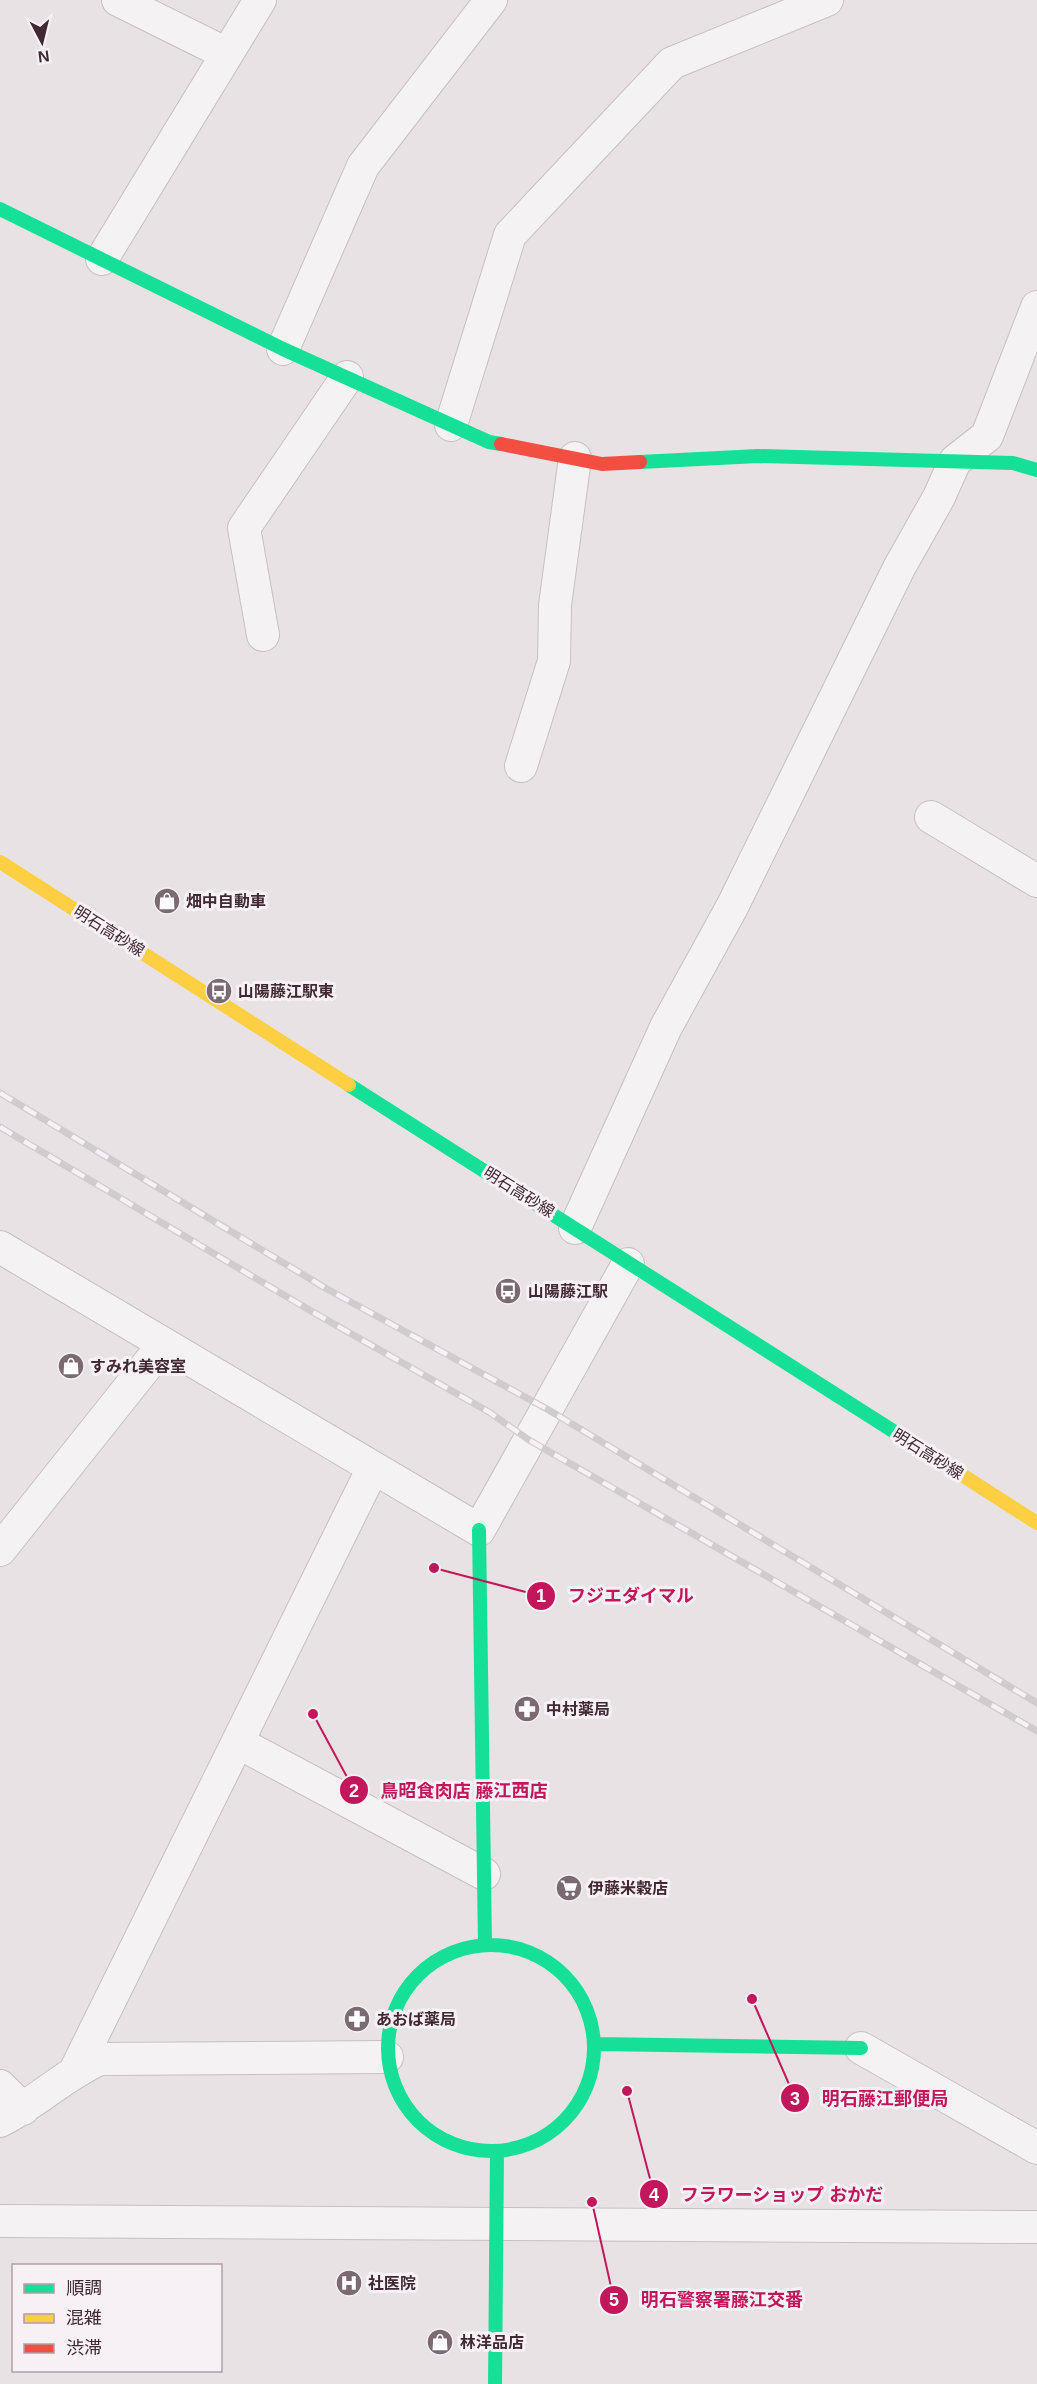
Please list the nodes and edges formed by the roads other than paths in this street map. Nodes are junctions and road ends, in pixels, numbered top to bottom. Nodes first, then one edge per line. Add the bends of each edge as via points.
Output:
1 (118, 0) edge
2 (260, 0) edge
3 (491, 0) edge
4 (827, 0) edge
5 (227, 54) junction
6 (0, 209) edge
7 (102, 259) junction
8 (1037, 307) edge
9 (283, 349) junction
10 (346, 377) junction
11 (451, 425) junction
12 (575, 458) junction
13 (955, 461) junction
14 (1037, 470) edge
15 (263, 635) dead end
16 (521, 766) dead end
17 (931, 817) dead end
18 (0, 862) edge
19 (1037, 881) edge
20 (575, 1228) junction
21 (0, 1247) edge
22 (628, 1264) junction
23 (164, 1344) junction
24 (373, 1468) junction
25 (1037, 1523) edge
26 (479, 1530) junction
27 (0, 1550) edge
28 (238, 1743) junction
29 (484, 1874) junction
30 (485, 1945) junction
31 (596, 2044) junction
32 (861, 2048) joint
33 (387, 2057) junction
34 (76, 2069) junction
35 (0, 2086) edge
36 (12, 2115) edge
37 (1037, 2148) edge
38 (497, 2152) junction
39 (0, 2221) edge
40 (497, 2225) junction
41 (1037, 2227) edge
42 (495, 2384) edge

1 - 5 street
2 - 5 street
3 - 9 street via 363,166
4 - 11 street via 672,63 510,235
5 - 7 street
6 - 7 street
7 - 9 street
8 - 13 street via 987,436
9 - 10 street
10 - 11 street
10 - 15 street via 244,528
11 - 12 street via 489,442
12 - 13 street via 602,464 758,456
12 - 16 street via 555,605 554,661
13 - 14 street via 1013,463
13 - 20 street via 732,907 666,1028
17 - 19 street
18 - 20 street, 明石高砂線
20 - 22 street, 明石高砂線
21 - 23 street
22 - 25 street, 明石高砂線
22 - 26 street
23 - 24 street
23 - 27 street
24 - 26 street
24 - 28 street
26 - 29 street
28 - 29 street
28 - 34 street
29 - 30 street
30 - 31 street via 518,1948 548,1961 573,1983 589,2012
30 - 33 street via 453,1952 434,1963 402,1994 390,2024
31 - 32 street
31 - 38 street via 592,2076 579,2105 557,2129 529,2145
32 - 37 street
33 - 34 street via 100,2059
33 - 38 street via 395,2088 411,2116 436,2136 465,2149
34 - 36 street
35 - 36 street
38 - 40 street
39 - 40 street
40 - 41 street
40 - 42 street

